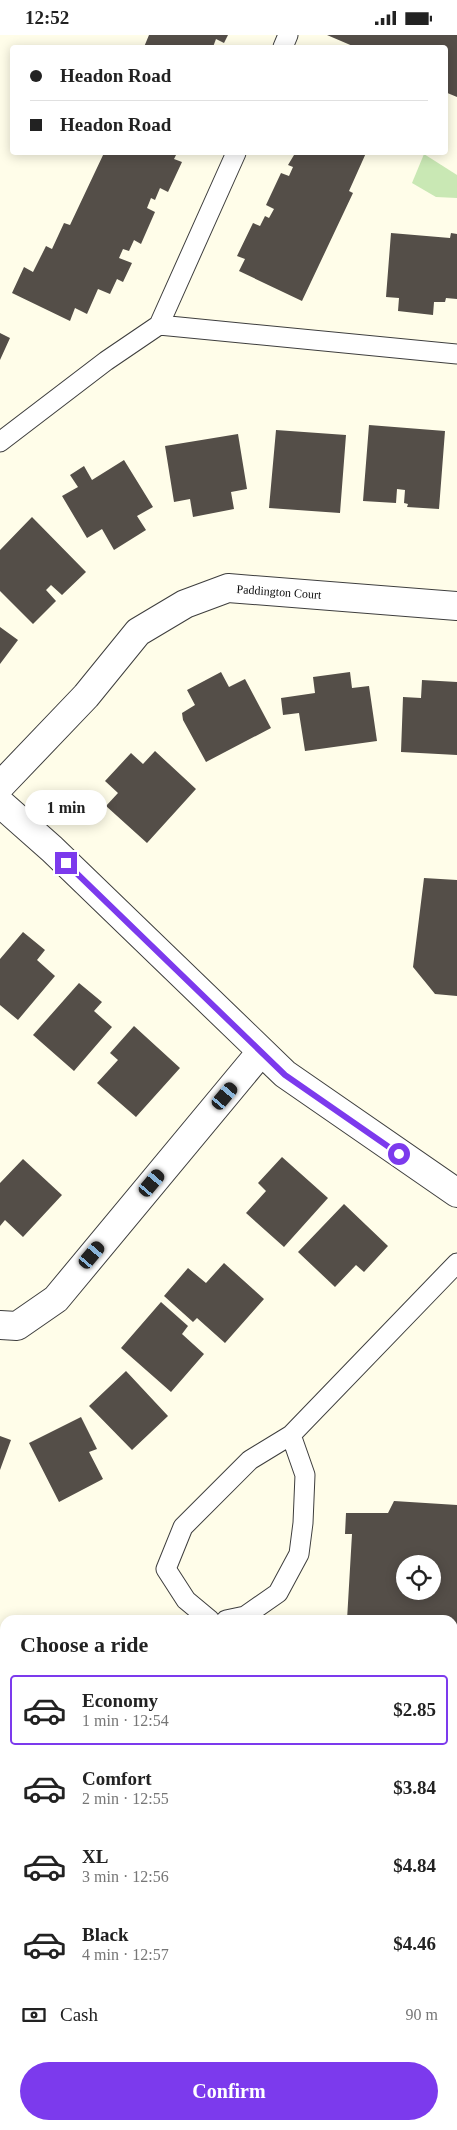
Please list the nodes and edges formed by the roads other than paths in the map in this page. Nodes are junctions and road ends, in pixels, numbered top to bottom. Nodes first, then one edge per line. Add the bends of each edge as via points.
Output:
1 (235, 155) edge
2 (159, 325) junction
3 (457, 353) edge
4 (0, 442) edge
5 (457, 607) edge
6 (0, 786) edge
7 (0, 803) edge
8 (262, 1053) junction
9 (457, 1193) edge
10 (457, 1263) edge
11 (0, 1325) edge
12 (291, 1435) junction
13 (204, 1615) edge
14 (246, 1615) edge

1 - 2 lane
2 - 3 lane
2 - 4 lane
5 - 6 street, Paddington Court via 228,588 185,604 138,632 86,695
7 - 8 street via 52,849
8 - 9 street via 285,1075
8 - 11 street via 56,1299 17,1326
10 - 12 lane
12 - 13 lane via 250,1460 183,1527 166,1569 186,1600
12 - 14 lane via 305,1475 299,1554 278,1593

